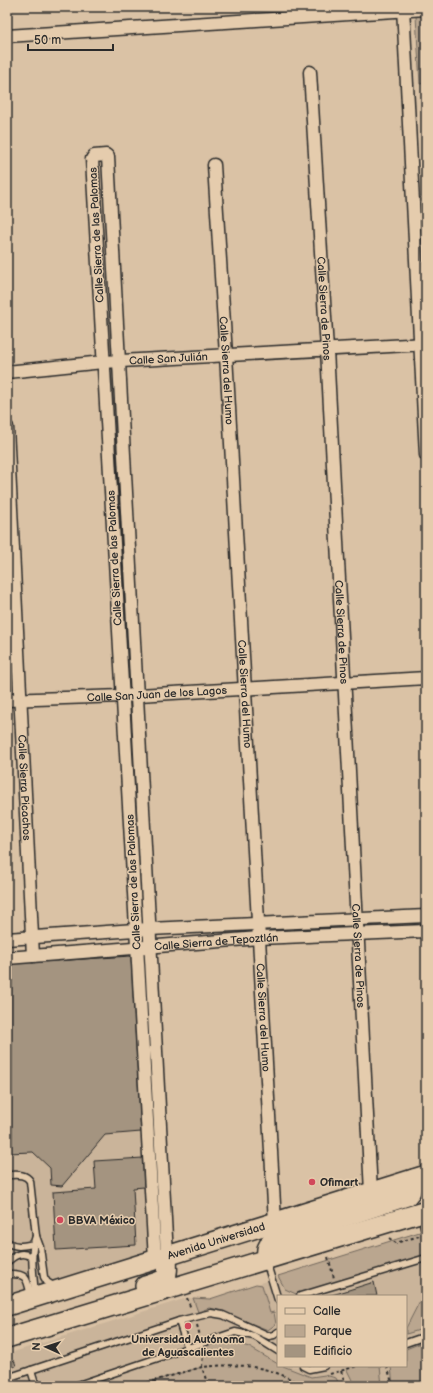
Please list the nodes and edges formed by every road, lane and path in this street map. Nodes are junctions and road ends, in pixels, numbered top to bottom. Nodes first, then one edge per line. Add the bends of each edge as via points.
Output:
1 (403, 9) edge
2 (426, 9) edge
3 (7, 36) edge
4 (310, 72) dead end
5 (214, 165) dead end
6 (423, 344) edge
7 (327, 350) junction
8 (226, 355) junction
9 (120, 361) junction
10 (102, 362) junction
11 (7, 372) edge
12 (7, 427) edge
13 (426, 455) edge
14 (426, 678) edge
15 (344, 683) junction
16 (245, 689) junction
17 (138, 695) junction
18 (122, 696) junction
19 (7, 700) edge
20 (21, 700) junction
21 (426, 916) edge
22 (356, 918) junction
23 (258, 923) junction
24 (149, 929) junction
25 (136, 930) junction
26 (426, 931) edge
27 (357, 933) junction
28 (32, 938) junction
29 (259, 938) junction
30 (7, 939) edge
31 (150, 946) junction
32 (136, 948) junction
33 (33, 956) junction
34 (7, 958) edge
35 (7, 1175) edge
36 (420, 1177) edge
37 (371, 1192) junction
38 (426, 1211) edge
39 (275, 1222) junction
40 (373, 1227) junction
41 (426, 1234) edge
42 (36, 1236) junction
43 (7, 1242) edge
44 (33, 1244) junction
45 (326, 1252) dead end
46 (32, 1257) junction
47 (161, 1258) junction
48 (426, 1258) edge
49 (266, 1260) junction
50 (7, 1263) edge
51 (8, 1275) edge
52 (336, 1285) junction
53 (59, 1290) junction
54 (303, 1295) edge
55 (277, 1297) edge
56 (34, 1298) junction
57 (187, 1298) dead end
58 (7, 1306) edge
59 (80, 1315) junction
60 (194, 1317) junction
61 (179, 1321) junction
62 (277, 1333) edge
63 (426, 1336) edge
64 (7, 1338) edge
65 (202, 1343) junction
66 (407, 1343) edge
67 (188, 1349) junction
68 (277, 1350) edge
69 (7, 1356) edge
70 (202, 1366) junction
71 (305, 1367) edge
72 (319, 1367) edge
73 (354, 1367) edge
74 (387, 1367) edge
75 (31, 1370) junction
76 (341, 1371) junction
77 (330, 1374) dead end
78 (10, 1377) edge
79 (426, 1382) edge
80 (36, 1386) edge
81 (75, 1386) edge
82 (136, 1386) edge
83 (208, 1386) edge
84 (303, 1386) edge
85 (346, 1386) edge
86 (393, 1386) edge
87 (409, 1386) edge

1 - 2 street
1 - 3 street
1 - 6 street
4 - 7 street, Calle Sierra de Pinos
5 - 8 street, Calle Sierra del Humo
6 - 7 street, Calle San Julián
6 - 13 street
7 - 8 street, Calle San Julián
7 - 15 street, Calle Sierra de Pinos
8 - 9 street, Calle San Julián
8 - 16 street, Calle Sierra del Humo
9 - 10 street, Calle San Julián
9 - 10 street, Calle Sierra de las Palomas via 106,155 94,156 92,159
9 - 17 street, Calle Sierra de las Palomas
10 - 11 street, Calle San Julián
10 - 18 street, Calle Sierra de las Palomas
12 - 20 street, Calle Sierra Picachos
14 - 15 street, Calle San Juan de los Lagos
15 - 16 street, Calle San Juan de los Lagos
15 - 22 street, Calle Sierra de Pinos
16 - 17 street, Calle San Juan de los Lagos
16 - 23 street, Calle Sierra del Humo
17 - 18 street, Calle San Juan de los Lagos
17 - 24 street, Calle Sierra de las Palomas
18 - 20 street, Calle San Juan de los Lagos
18 - 25 street, Calle Sierra de las Palomas
19 - 20 street, Calle San Juan de los Lagos
20 - 28 street, Calle Sierra Picachos
21 - 22 street, Calle Sierra de Tepoztlán
22 - 23 street, Calle Sierra de Tepoztlán
22 - 27 street, Calle Sierra de Pinos
23 - 24 street, Calle Sierra de Tepoztlán
23 - 29 street, Calle Sierra del Humo
24 - 25 street, Calle Sierra de Tepoztlán
24 - 31 street, Calle Sierra de las Palomas
25 - 28 street, Calle Sierra de Tepoztlán
25 - 32 street, Calle Sierra de las Palomas
26 - 27 street, Calle Sierra de Tepoztlán
27 - 29 street, Calle Sierra de Tepoztlán
27 - 37 street, Calle Sierra de Pinos
28 - 30 street, Calle Sierra de Tepoztlán
28 - 33 street, Calle Sierra Picachos
29 - 31 street, Calle Sierra de Tepoztlán
29 - 39 street, Calle Sierra del Humo
31 - 32 street, Calle Sierra de Tepoztlán
31 - 47 street, Calle Sierra de las Palomas
32 - 33 street, Calle Sierra de Tepoztlán
32 - 47 street, Calle Sierra de las Palomas
33 - 34 street, Calle Sierra de Tepoztlán
35 - 42 lane via 22,1174 30,1181
36 - 37 main road, Avenida Universidad
36 - 49 main road via 407,1196 271,1241
37 - 39 main road, Avenida Universidad
38 - 40 main road
39 - 47 main road, Avenida Universidad
40 - 41 path via 396,1243
40 - 49 main road
42 - 44 lane
42 - 53 lane via 44,1277
43 - 44 lane via 22,1247
44 - 46 lane
45 - 52 path
46 - 50 lane via 20,1253
46 - 56 lane
47 - 53 main road, Avenida Universidad
47 - 59 main road via 168,1275 165,1278 95,1301 84,1308
48 - 52 lane
49 - 55 lane
49 - 59 main road
50 - 51 lane
51 - 56 lane via 24,1276
52 - 54 lane
53 - 56 main road, Avenida Universidad
56 - 58 main road, Avenida Universidad
57 - 60 path
59 - 64 main road
60 - 61 lane
60 - 62 lane via 211,1313 223,1315 269,1336
60 - 65 path
61 - 67 lane
61 - 75 lane
63 - 66 lane
65 - 67 lane
65 - 68 lane via 236,1332 254,1336
65 - 70 path
67 - 81 lane
69 - 78 path
70 - 82 path
70 - 83 path
70 - 84 path via 254,1366 289,1378
71 - 72 lane
73 - 76 path
74 - 86 path
75 - 78 lane
75 - 80 lane
76 - 77 path
76 - 85 path
79 - 87 path

